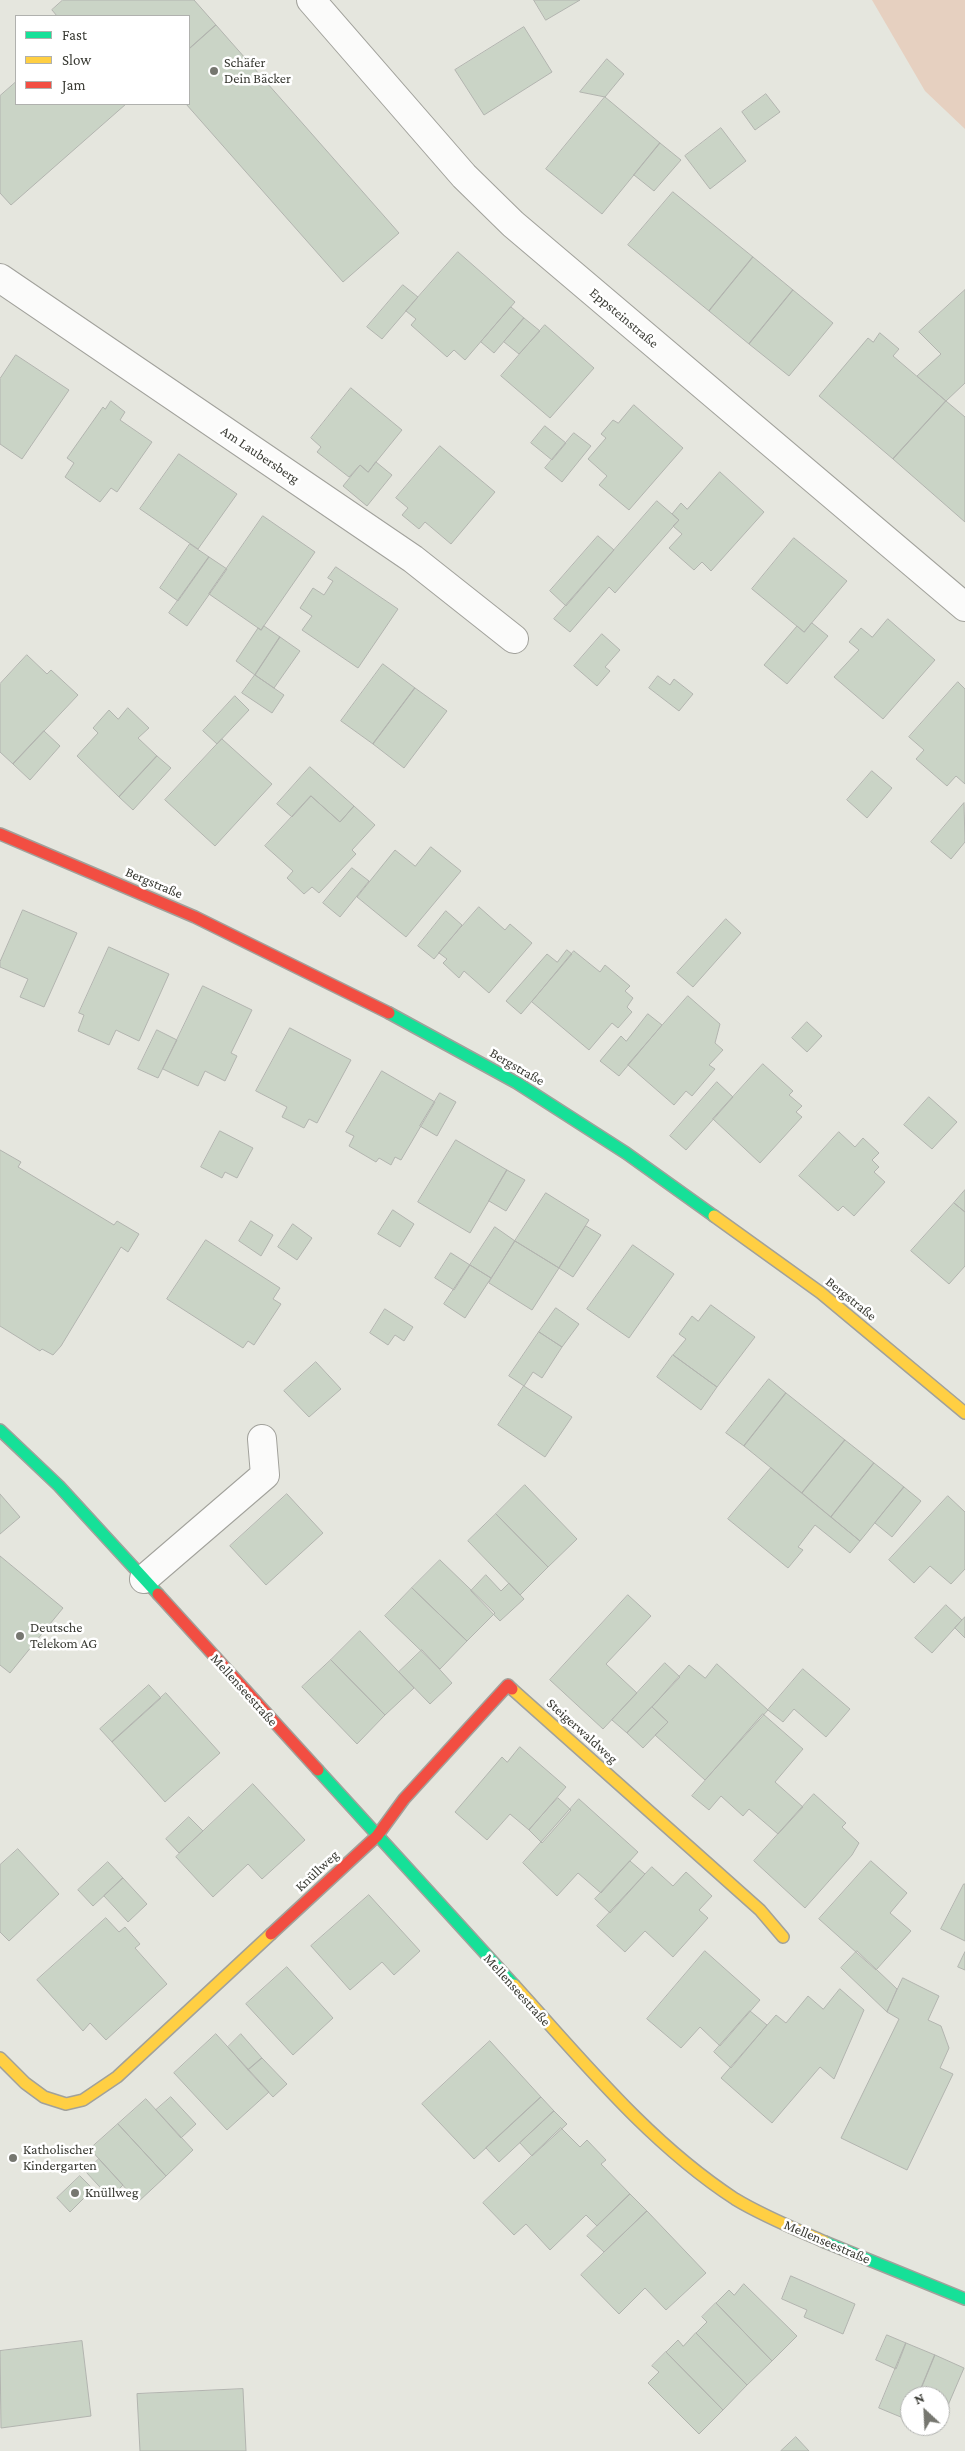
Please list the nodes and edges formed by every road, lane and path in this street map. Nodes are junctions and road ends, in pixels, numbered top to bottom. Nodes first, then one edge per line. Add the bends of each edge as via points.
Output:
1 (311, 0) edge
2 (0, 278) edge
3 (965, 607) edge
4 (514, 639) dead end
5 (0, 834) edge
6 (965, 1413) edge
7 (0, 1430) edge
8 (262, 1440) dead end
9 (144, 1579) junction
10 (377, 1836) junction
11 (784, 1937) dead end
12 (0, 2058) edge
13 (965, 2299) edge

1 - 3 street, Eppsteinstraße via 464,176 513,224
2 - 4 street, Am Laubersberg via 412,559
5 - 6 street, Bergstraße via 195,917 368,1002 517,1083 626,1153 821,1293
7 - 9 street, Mellenseestraße via 58,1486
8 - 9 street via 265,1474
9 - 10 street, Mellenseestraße
10 - 11 street, Steigerwaldweg via 404,1799 508,1685 760,1910
10 - 12 street, Knüllweg via 117,2078 94,2094 77,2102 63,2104 52,2101 36,2092
10 - 13 street, Mellenseestraße via 590,2069 683,2160 736,2199 794,2229

